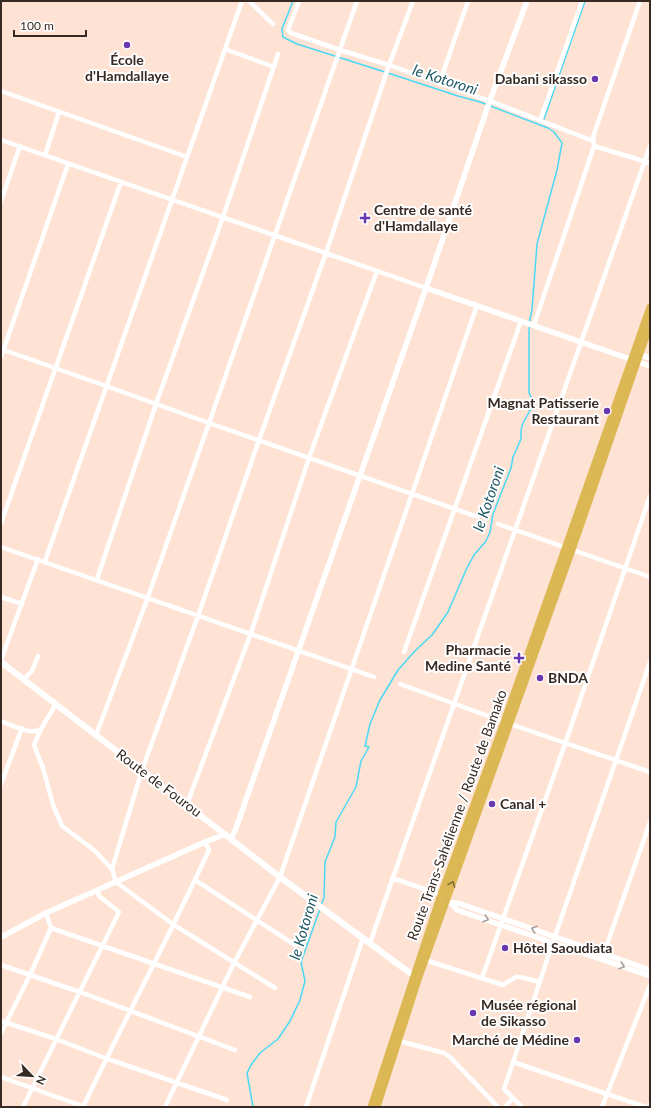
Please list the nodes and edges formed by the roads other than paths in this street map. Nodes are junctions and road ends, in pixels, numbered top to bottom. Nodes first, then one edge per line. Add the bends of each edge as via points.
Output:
1 (242, 1) edge
2 (249, 1) edge
3 (299, 1) edge
4 (357, 1) edge
5 (413, 1) edge
6 (468, 1) edge
7 (527, 1) edge
8 (582, 1) edge
9 (640, 1) edge
10 (273, 24) dead end
11 (225, 49) junction
12 (340, 50) junction
13 (278, 54) dead end
14 (274, 67) junction
15 (389, 67) junction
16 (438, 84) junction
17 (1, 91) edge
18 (489, 104) junction
19 (59, 112) junction
20 (540, 121) junction
21 (1, 140) edge
22 (594, 143) junction
23 (20, 146) junction
24 (650, 146) edge
25 (45, 155) junction
26 (186, 157) junction
27 (645, 161) junction
28 (650, 163) edge
29 (68, 164) junction
30 (121, 182) junction
31 (172, 199) junction
32 (1, 201) edge
33 (224, 217) junction
34 (275, 235) junction
35 (326, 253) junction
36 (377, 271) junction
37 (426, 288) junction
38 (477, 305) junction
39 (650, 307) edge
40 (523, 321) junction
41 (534, 325) junction
42 (650, 325) edge
43 (581, 342) junction
44 (2, 350) edge
45 (1, 357) edge
46 (636, 357) junction
47 (650, 358) edge
48 (650, 366) edge
49 (56, 368) junction
50 (106, 386) junction
51 (156, 404) junction
52 (209, 424) junction
53 (259, 440) junction
54 (309, 458) junction
55 (360, 475) junction
56 (412, 494) junction
57 (650, 496) edge
58 (454, 508) junction
59 (478, 517) dead end
60 (1, 522) edge
61 (498, 524) dead end
62 (515, 530) junction
63 (1, 547) edge
64 (569, 549) junction
65 (38, 559) junction
66 (45, 561) junction
67 (625, 569) junction
68 (650, 577) edge
69 (97, 579) junction
70 (1, 597) edge
71 (148, 597) junction
72 (22, 604) junction
73 (198, 616) junction
74 (251, 633) junction
75 (298, 651) junction
76 (404, 652) dead end
77 (38, 656) dead end
78 (1, 661) edge
79 (650, 662) edge
80 (351, 669) junction
81 (374, 677) dead end
82 (23, 680) junction
83 (400, 684) dead end
84 (56, 704) junction
85 (454, 704) junction
86 (1, 721) edge
87 (507, 723) junction
88 (22, 728) junction
89 (41, 729) junction
90 (96, 735) junction
91 (565, 744) junction
92 (617, 760) junction
93 (142, 770) junction
94 (650, 772) edge
95 (1, 784) edge
96 (187, 804) junction
97 (650, 822) edge
98 (228, 836) junction
99 (205, 842) junction
100 (112, 869) junction
101 (280, 877) junction
102 (392, 878) junction
103 (195, 880) junction
104 (116, 882) junction
105 (97, 890) junction
106 (445, 899) junction
107 (46, 913) junction
108 (256, 920) junction
109 (501, 921) junction
110 (174, 925) junction
111 (51, 928) junction
112 (1, 937) edge
113 (363, 938) junction
114 (554, 939) junction
115 (370, 943) junction
116 (295, 945) dead end
117 (102, 946) junction
118 (603, 957) junction
119 (425, 960) junction
120 (234, 963) junction
121 (153, 964) junction
122 (1, 965) edge
123 (650, 970) edge
124 (30, 975) junction
125 (416, 976) junction
126 (650, 976) edge
127 (482, 978) junction
128 (540, 982) junction
129 (650, 985) edge
130 (222, 988) junction
131 (275, 988) dead end
132 (80, 992) junction
133 (250, 997) dead end
134 (129, 1011) junction
135 (4, 1022) edge
136 (1, 1033) edge
137 (198, 1036) junction
138 (56, 1040) junction
139 (399, 1041) junction
140 (235, 1050) dead end
141 (105, 1058) junction
142 (513, 1062) junction
143 (1, 1077) edge
144 (177, 1084) junction
145 (32, 1088) junction
146 (607, 1094) junction
147 (513, 1098) junction
148 (227, 1100) dead end
149 (650, 1104) edge
150 (23, 1107) edge
151 (84, 1107) edge
152 (165, 1107) edge
153 (306, 1107) edge
154 (371, 1107) edge
155 (377, 1107) edge
156 (498, 1107) edge
157 (505, 1107) edge
158 (522, 1107) edge
159 (602, 1107) edge
160 (645, 1107) edge
161 (649, 1107) edge

1 - 11 street
2 - 10 street
3 - 12 street via 289,32
4 - 12 street
5 - 15 street
6 - 16 street
7 - 18 street
8 - 20 street
9 - 22 street via 593,138
11 - 14 street
11 - 26 street
12 - 15 street
12 - 34 street
13 - 14 street
14 - 33 street
15 - 16 street
15 - 35 street
16 - 18 street
17 - 19 street
18 - 20 street
18 - 37 street
19 - 25 street
19 - 26 street
20 - 22 street
21 - 23 street
22 - 27 street
22 - 41 street
23 - 25 street
23 - 32 street
24 - 27 street
25 - 29 street
26 - 31 street
27 - 28 street
27 - 43 street
29 - 30 street
29 - 44 street
30 - 31 street
30 - 49 street
31 - 33 street
31 - 50 street
33 - 34 street
33 - 51 street
34 - 35 street
34 - 52 street
35 - 36 street
35 - 53 street
36 - 37 street
36 - 54 street
37 - 38 street
37 - 55 street
38 - 40 street
38 - 56 street
39 - 46 highway, Route Trans-Sahélienne / Route de Bamako
40 - 41 street
40 - 58 street
41 - 43 street
42 - 46 highway, Route Trans-Sahélienne / Route de Bamako
43 - 46 street
43 - 62 street
44 - 45 street
44 - 49 street
46 - 47 street
46 - 48 street
46 - 64 highway, Route Trans-Sahélienne / Route de Bamako
49 - 50 street
49 - 60 street
50 - 51 street
50 - 66 street
51 - 52 street
51 - 69 street
52 - 53 street
52 - 71 street
53 - 54 street
53 - 73 street
54 - 55 street
54 - 74 street
55 - 56 street
55 - 75 street
56 - 58 street
56 - 80 street
57 - 67 street
58 - 59 street
58 - 76 street
61 - 62 street
62 - 64 street
62 - 85 street
63 - 65 street
64 - 67 street
64 - 87 highway, Route Trans-Sahélienne / Route de Bamako
65 - 66 street
65 - 72 street
66 - 69 street
67 - 68 street
67 - 91 street
69 - 71 street
70 - 72 street
71 - 73 street
71 - 90 street
72 - 78 street
73 - 74 street
73 - 93 street
74 - 75 street
74 - 96 street
75 - 80 street
75 - 98 street via 235,831
77 - 82 street via 32,670
78 - 82 main road, Route de Fourou
79 - 92 street
80 - 81 street
80 - 101 street
82 - 84 main road, Route de Fourou
83 - 85 street
84 - 89 street
84 - 90 main road, Route de Fourou
85 - 87 street
85 - 102 street
86 - 88 street
87 - 91 street
87 - 106 highway, Route Trans-Sahélienne / Route de Bamako
88 - 89 street via 30,732
88 - 95 street
89 - 100 street via 34,745 62,826 94,850
90 - 93 main road, Route de Fourou
91 - 92 street
91 - 109 street
92 - 94 street
92 - 114 street
93 - 96 main road, Route de Fourou
93 - 100 street
96 - 98 main road, Route de Fourou
97 - 118 street
98 - 99 street
98 - 101 main road, Route de Fourou
99 - 103 street via 209,850
99 - 104 street
100 - 104 street
101 - 108 street
101 - 113 main road, Route de Fourou
102 - 106 street
102 - 115 street
103 - 108 street
103 - 110 street
104 - 105 street
104 - 110 street
105 - 107 street
105 - 117 street via 99,896 119,912
106 - 109 street via 457,910
106 - 119 highway, Route Trans-Sahélienne / Route de Bamako
106 - 125 highway, Route Trans-Sahélienne / Route de Bamako
107 - 111 street
107 - 112 street
108 - 116 street
108 - 120 street
109 - 114 street
109 - 127 street
110 - 120 street
110 - 121 street
111 - 117 street
111 - 124 street
113 - 115 main road, Route de Fourou
113 - 153 street
114 - 118 street
114 - 128 street
115 - 125 main road, Route de Fourou
117 - 121 street
117 - 132 street
118 - 123 street
118 -> 126 street
119 - 125 highway, Route Trans-Sahélienne / Route de Bamako
119 - 127 street
120 - 130 street
120 - 131 street
121 - 130 street
121 - 134 street
122 - 124 street
124 - 132 street
124 - 135 street
125 - 139 highway, Route Trans-Sahélienne / Route de Bamako
125 - 154 highway, Route Trans-Sahélienne / Route de Bamako
127 - 128 street via 503,985 520,976
128 - 142 street
129 - 146 street
130 - 133 street
130 - 137 street
132 - 134 street
132 - 138 street
134 - 137 street
134 - 141 street
135 - 136 street
135 - 138 street
137 - 140 street
137 - 144 street
138 - 141 street
138 - 145 street
139 - 155 highway, Route Trans-Sahélienne / Route de Bamako
139 - 156 street via 444,1053
141 - 144 street
141 - 151 street
142 - 146 street
142 - 147 street via 504,1089
143 - 145 street
144 - 148 street
144 - 152 street
145 - 150 street
145 - 151 street
146 - 159 street
146 - 160 street
147 - 157 street
147 - 158 street
149 - 161 street

